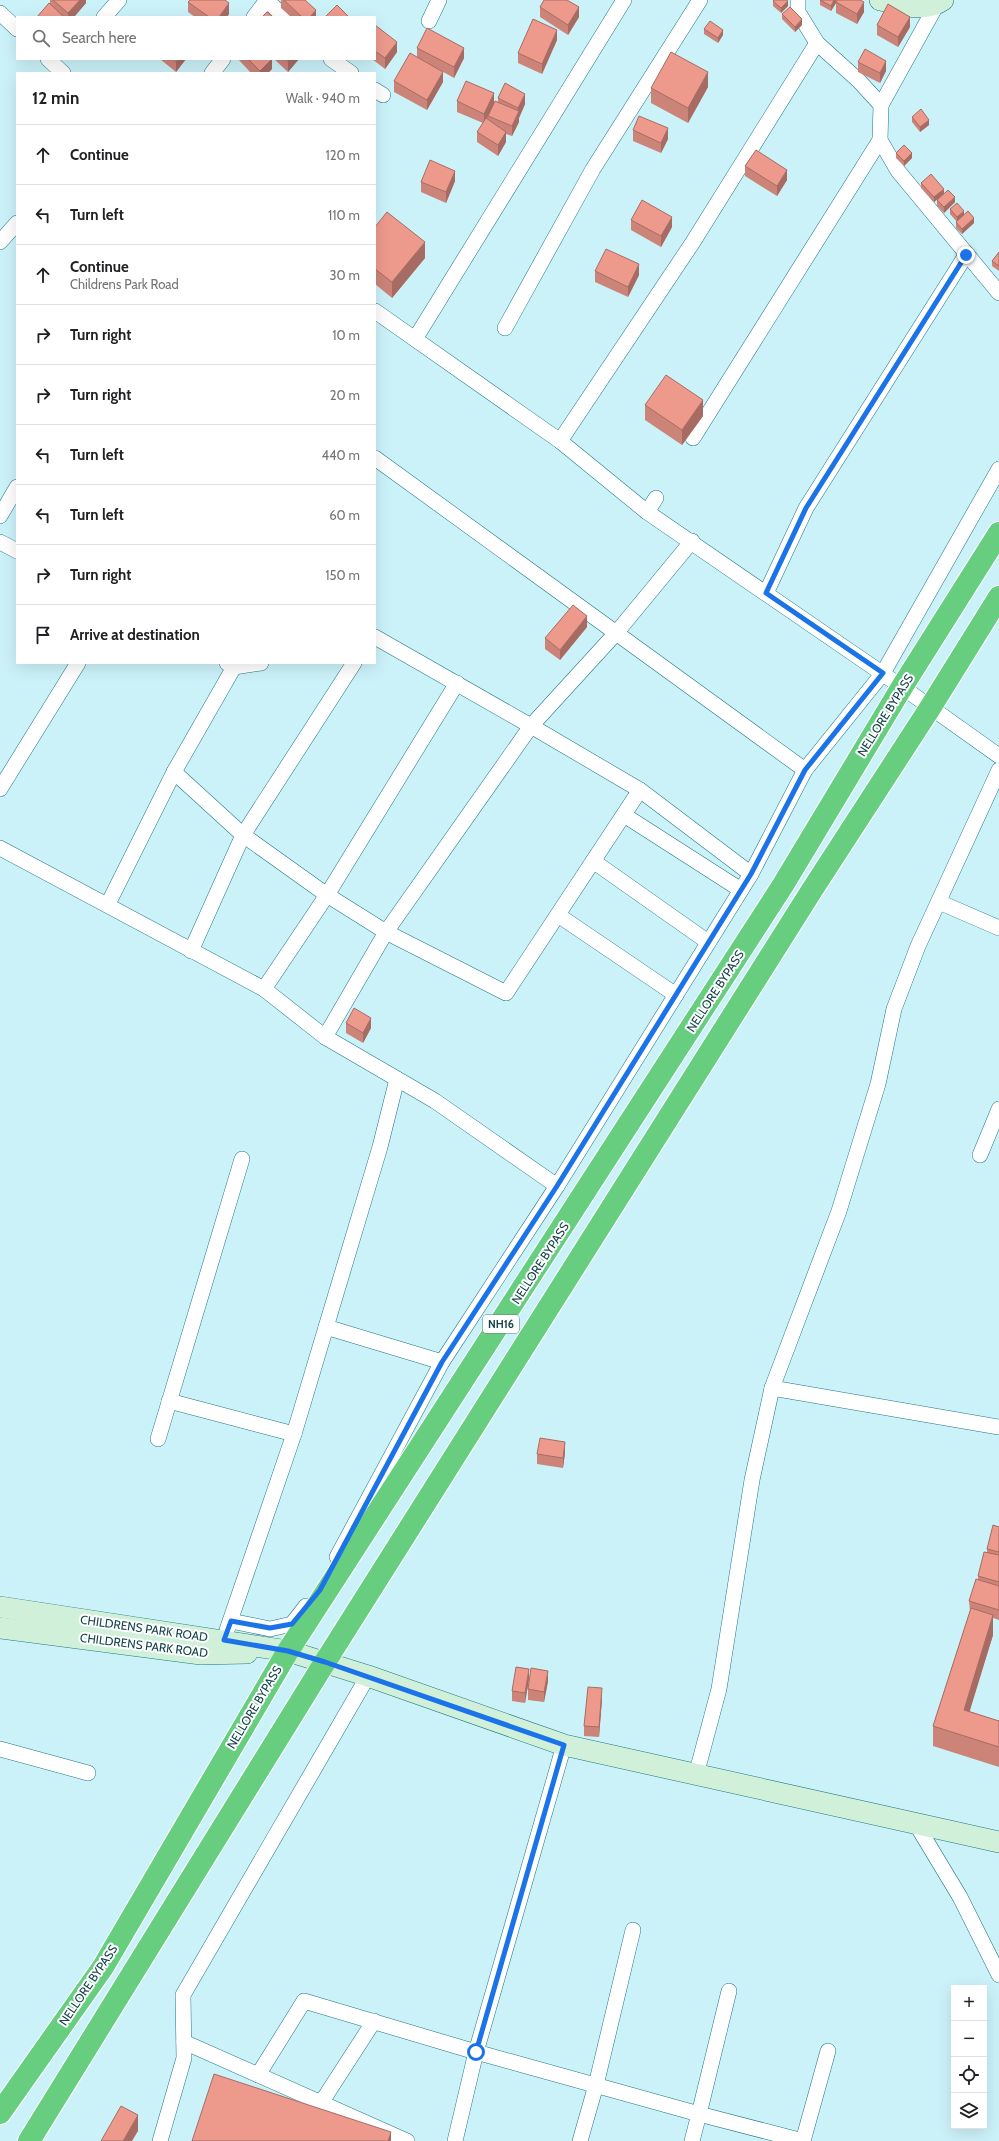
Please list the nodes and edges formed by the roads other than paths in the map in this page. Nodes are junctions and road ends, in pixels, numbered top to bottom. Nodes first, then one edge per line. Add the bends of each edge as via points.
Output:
1 (119, 0) edge
2 (267, 0) edge
3 (439, 0) edge
4 (624, 0) edge
5 (700, 0) edge
6 (798, 0) edge
7 (880, 0) edge
8 (940, 2) edge
9 (0, 13) edge
10 (105, 16) edge
11 (255, 16) edge
12 (283, 16) edge
13 (429, 22) dead end
14 (16, 28) edge
15 (817, 43) junction
16 (50, 60) edge
17 (222, 60) edge
18 (332, 60) edge
19 (64, 67) edge
20 (213, 72) edge
21 (350, 72) edge
22 (881, 105) junction
23 (880, 140) junction
24 (16, 224) edge
25 (0, 242) edge
26 (966, 255) junction
27 (999, 293) edge
28 (376, 312) edge
29 (505, 328) dead end
30 (415, 339) junction
31 (694, 438) dead end
32 (560, 441) junction
33 (376, 459) edge
34 (999, 468) edge
35 (16, 489) edge
36 (656, 498) dead end
37 (647, 512) junction
38 (0, 516) edge
39 (999, 533) edge
40 (692, 541) junction
41 (0, 542) edge
42 (16, 550) edge
43 (766, 593) junction
44 (999, 597) edge
45 (617, 632) junction
46 (376, 638) edge
47 (77, 664) edge
48 (246, 664) edge
49 (353, 664) edge
50 (230, 665) edge
51 (883, 673) junction
52 (457, 683) junction
53 (902, 687) junction
54 (930, 708) junction
55 (531, 726) junction
56 (999, 756) edge
57 (805, 770) junction
58 (999, 770) edge
59 (174, 772) junction
60 (0, 790) edge
61 (640, 790) junction
62 (624, 815) junction
63 (243, 835) junction
64 (0, 848) edge
65 (593, 861) junction
66 (751, 874) junction
67 (741, 890) junction
68 (327, 895) junction
69 (939, 902) junction
70 (108, 904) junction
71 (558, 915) junction
72 (999, 928) edge
73 (386, 932) junction
74 (708, 942) junction
75 (191, 951) junction
76 (264, 988) junction
77 (676, 995) junction
78 (325, 1037) junction
79 (397, 1079) junction
80 (999, 1109) edge
81 (980, 1155) dead end
82 (242, 1159) dead end
83 (557, 1186) junction
84 (326, 1327) junction
85 (442, 1362) junction
86 (772, 1388) junction
87 (169, 1401) junction
88 (999, 1427) edge
89 (294, 1434) junction
90 (158, 1439) dead end
91 (0, 1607) edge
92 (0, 1628) edge
93 (224, 1638) junction
94 (288, 1651) junction
95 (325, 1662) junction
96 (368, 1676) junction
97 (564, 1745) junction
98 (0, 1749) edge
99 (88, 1773) dead end
100 (696, 1775) junction
101 (916, 1824) junction
102 (999, 1842) edge
103 (632, 1930) dead end
104 (999, 1975) edge
105 (728, 1991) dead end
106 (374, 2021) junction
107 (184, 2042) junction
108 (828, 2051) dead end
109 (476, 2052) junction
110 (258, 2075) junction
111 (596, 2085) junction
112 (321, 2103) junction
113 (0, 2113) edge
114 (699, 2114) junction
115 (29, 2141) edge
116 (160, 2141) edge
117 (407, 2141) edge
118 (455, 2141) edge
119 (580, 2141) edge
120 (692, 2141) edge
121 (803, 2141) edge

1 - 10 street
2 - 11 street
2 - 12 street
3 - 13 street
4 - 30 street
5 - 29 street via 593,169
6 - 15 street via 798,12
7 - 8 street via 920,7
8 - 22 street
9 - 14 street
15 - 22 street
15 - 32 street via 693,242
16 - 19 street
17 - 20 street
18 - 21 street
22 - 23 street
23 - 26 street via 898,171
23 - 31 street
24 - 25 street
26 - 27 street
26 - 43 street via 806,508
28 - 30 street
30 - 32 street
32 - 37 street
33 - 45 street
34 - 51 street
35 - 38 street
36 - 37 street
37 - 40 street
39 - 53 highway, NELLORE BYPASS / NH16
40 - 43 street
40 - 45 street
41 - 42 street
43 - 51 street
44 - 54 highway, NH16
45 - 55 street
45 - 57 street
46 - 52 street
47 - 60 street
48 - 50 street
49 - 63 street
50 - 59 street
51 - 53 street
51 - 57 street
52 - 55 street
52 - 68 street
53 - 54 street
53 - 94 highway, NELLORE BYPASS / NH16 via 783,885
54 - 56 street
54 - 95 highway, NH16 via 812,890
55 - 61 street
55 - 73 street
57 - 66 street
58 - 69 street
59 - 63 street
59 - 70 street
61 - 62 street
61 - 66 street
62 - 65 street
62 - 67 street
63 - 68 street
63 - 75 street
64 - 70 street
65 - 71 street
65 - 74 street
66 - 67 street
67 - 74 street
68 - 73 street
68 - 76 street
69 - 72 street
69 - 86 street via 918,946 894,1009 878,1084 839,1211
70 - 75 street
71 - 73 street via 506,993
71 - 77 street
73 - 78 street
74 - 77 street
75 - 76 street
76 - 78 street
77 - 83 street
78 - 79 street
79 - 83 street via 435,1101
79 - 84 street via 380,1146
80 - 81 street
82 - 87 street
83 - 85 street
84 - 85 street
84 - 89 street
85 - 93 street via 320,1590 292,1624
86 - 88 street
86 - 100 street via 752,1480 719,1689
87 - 89 street
87 - 90 street
89 - 93 street
91 - 93 street, CHILDRENS PARK ROAD
92 - 93 street, CHILDRENS PARK ROAD via 201,1654
93 - 94 street, CHILDRENS PARK ROAD
94 - 95 street, CHILDRENS PARK ROAD
94 - 113 highway, NELLORE BYPASS / NH16 via 103,1967
95 - 96 street, CHILDRENS PARK ROAD
95 - 115 highway, NH16
96 - 97 street, CHILDRENS PARK ROAD
96 - 107 street via 183,1995
97 - 100 street, CHILDRENS PARK ROAD
97 - 109 street
98 - 99 street
100 - 101 street, CHILDRENS PARK ROAD
101 - 102 street, CHILDRENS PARK ROAD
101 - 104 street via 960,1897
103 - 111 street
105 - 114 street
106 - 109 street
106 - 110 street via 304,2001
106 - 112 street
107 - 110 street
107 - 116 street via 184,2058
108 - 121 street
109 - 111 street
109 - 118 street
110 - 112 street
111 - 114 street
111 - 119 street
112 - 117 street
114 - 120 street
114 - 121 street

